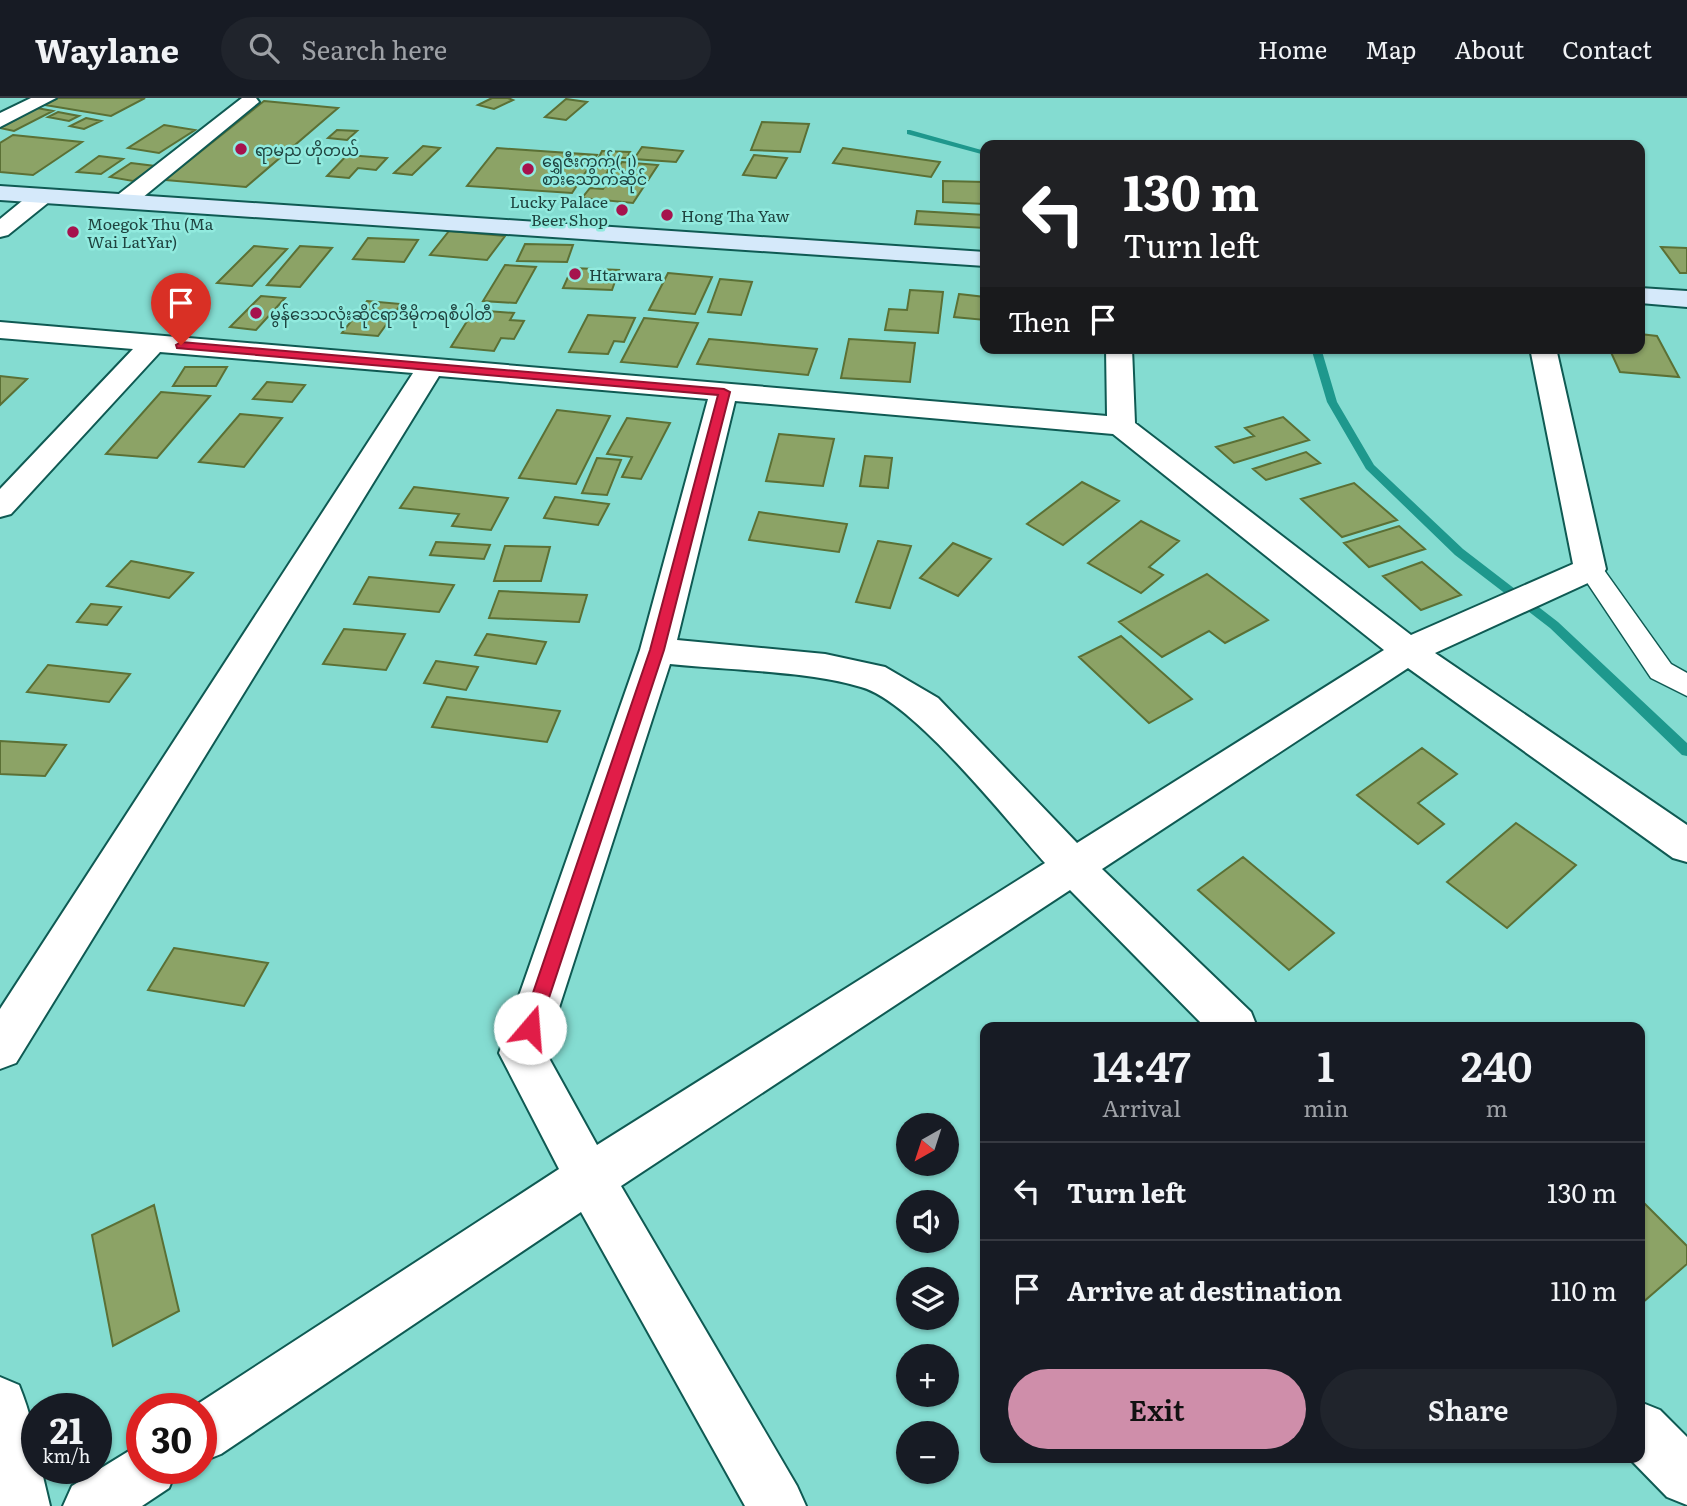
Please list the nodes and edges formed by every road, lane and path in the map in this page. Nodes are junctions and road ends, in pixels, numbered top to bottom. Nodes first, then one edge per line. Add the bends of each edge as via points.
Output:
1 (46, 98) edge
2 (248, 102) dead end
3 (0, 121) edge
4 (0, 193) edge
5 (41, 197) junction
6 (123, 202) junction
7 (0, 230) edge
8 (980, 259) edge
9 (1645, 296) edge
10 (1687, 299) edge
11 (0, 330) edge
12 (154, 343) junction
13 (1119, 354) edge
14 (1543, 354) edge
15 (430, 368) junction
16 (724, 392) junction
17 (1121, 426) junction
18 (0, 507) edge
19 (1590, 569) junction
20 (657, 650) junction
21 (1408, 651) junction
22 (1687, 686) edge
23 (1687, 846) edge
24 (1073, 866) junction
25 (1230, 1022) edge
26 (0, 1048) edge
27 (589, 1178) junction
28 (0, 1404) edge
29 (217, 1423) edge
30 (1645, 1435) edge
31 (1687, 1477) edge
32 (126, 1483) edge
33 (21, 1506) edge
34 (92, 1506) edge
35 (777, 1506) edge

1 - 3 street
2 - 6 street
4 - 5 main road
5 - 6 main road
5 - 7 street
6 - 8 main road
9 - 10 main road
11 - 12 street
12 - 15 street
12 - 18 street
13 - 17 street
14 - 19 street
15 - 16 street
15 - 26 street
16 - 17 street
16 - 20 street
17 - 21 street
19 - 21 street
19 - 22 lane via 1661,671
20 - 24 street via 873,676 925,708
20 - 27 street via 522,1053
21 - 23 street
21 - 24 street
24 - 25 street
24 - 27 street
27 - 29 street
27 - 35 street
28 - 33 street
30 - 31 street
32 - 34 street

